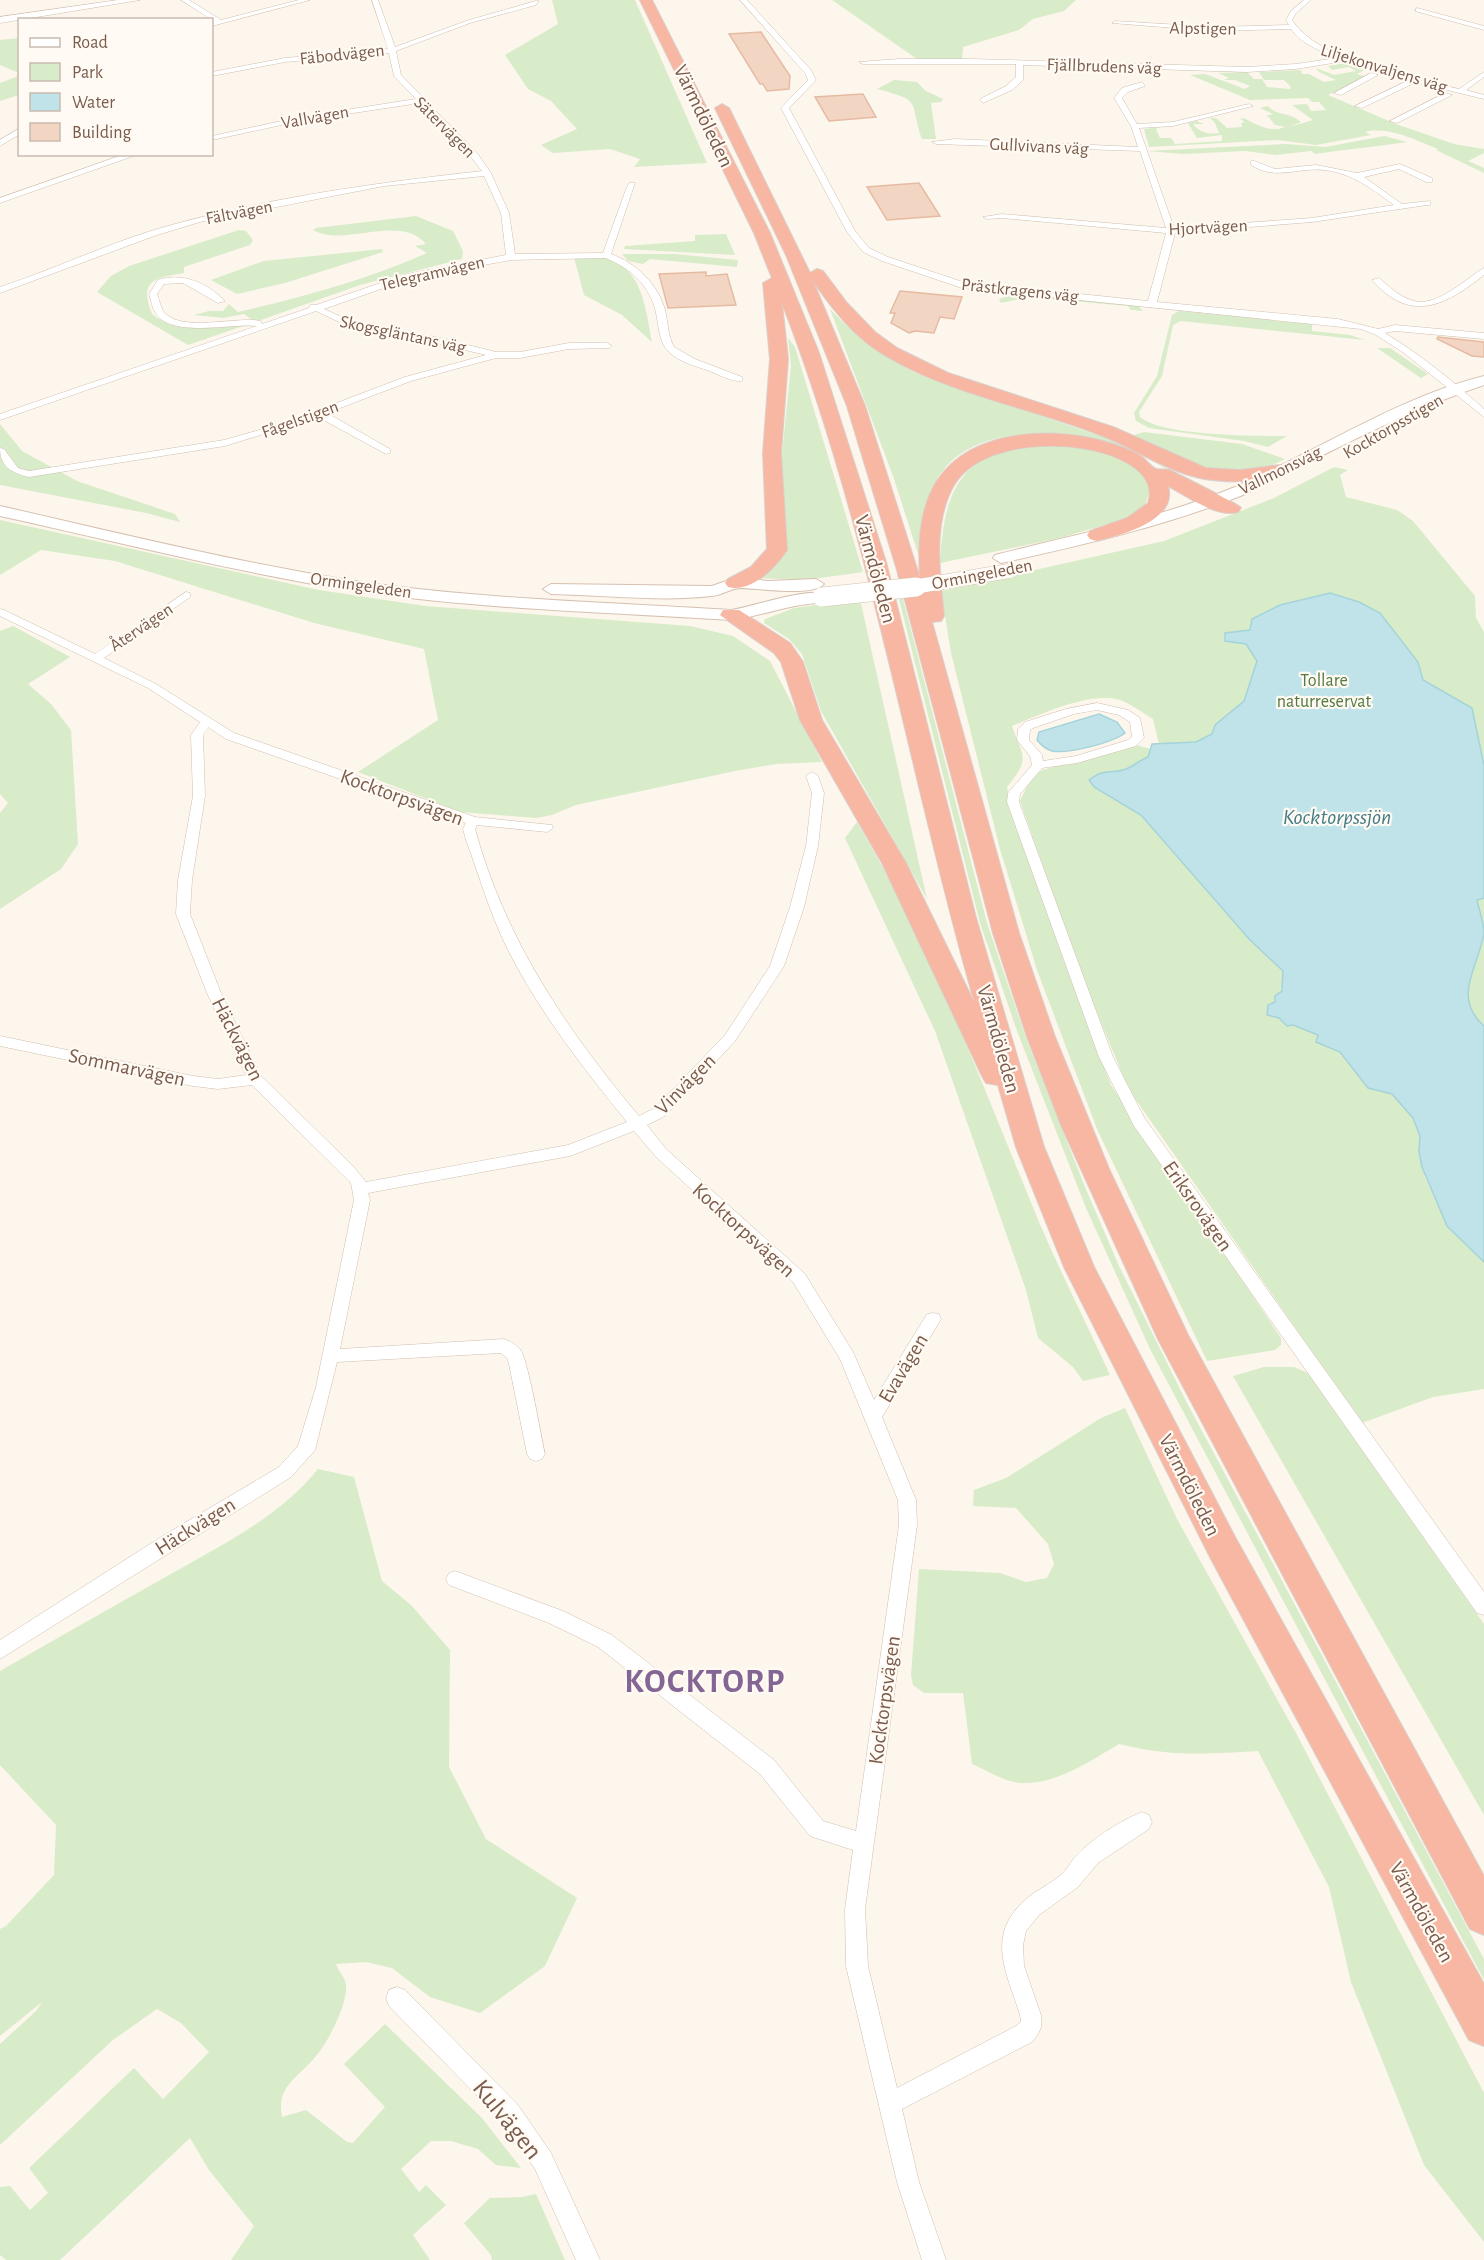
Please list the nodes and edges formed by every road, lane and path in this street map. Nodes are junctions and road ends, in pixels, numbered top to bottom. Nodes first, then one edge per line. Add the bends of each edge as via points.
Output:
1 (136, 0) edge
2 (184, 0) edge
3 (307, 0) edge
4 (375, 0) edge
5 (536, 0) edge
6 (646, 0) edge
7 (743, 0) edge
8 (1308, 0) edge
9 (110, 2) edge
10 (1417, 10) dead end
11 (0, 20) edge
12 (220, 22) junction
13 (213, 24) edge
14 (1115, 24) dead end
15 (1291, 27) junction
16 (1484, 28) edge
17 (390, 51) junction
18 (1344, 59) junction
19 (863, 62) dead end
20 (1019, 63) junction
21 (213, 74) edge
22 (1484, 74) edge
23 (1374, 75) dead end
24 (1142, 84) dead end
25 (1408, 84) dead end
26 (1461, 91) junction
27 (1338, 93) dead end
28 (1448, 95) dead end
29 (1484, 97) edge
30 (717, 98) dead end
31 (419, 101) junction
32 (983, 101) dead end
33 (1249, 106) dead end
34 (1359, 106) dead end
35 (1394, 121) dead end
36 (1135, 126) junction
37 (18, 131) edge
38 (213, 138) edge
39 (936, 142) dead end
40 (0, 144) edge
41 (1142, 149) junction
42 (128, 156) edge
43 (1254, 163) dead end
44 (487, 173) junction
45 (1356, 176) junction
46 (1429, 180) dead end
47 (632, 185) dead end
48 (0, 201) edge
49 (1427, 202) dead end
50 (1401, 207) junction
51 (987, 217) dead end
52 (1171, 231) junction
53 (773, 232) junction
54 (606, 255) junction
55 (511, 256) junction
56 (1484, 271) edge
57 (1376, 280) dead end
58 (0, 290) edge
59 (221, 301) dead end
60 (1152, 303) junction
61 (312, 308) junction
62 (263, 325) junction
63 (1377, 332) junction
64 (1484, 336) edge
65 (606, 346) dead end
66 (496, 355) junction
67 (739, 379) dead end
68 (1484, 380) edge
69 (1457, 389) junction
70 (319, 413) junction
71 (1484, 414) edge
72 (0, 417) edge
73 (0, 451) edge
74 (386, 451) dead end
75 (1140, 454) junction
76 (1279, 471) junction
77 (0, 496) edge
78 (1221, 502) junction
79 (0, 511) edge
80 (1097, 535) junction
81 (1005, 564) junction
82 (735, 583) junction
83 (714, 591) junction
84 (821, 591) junction
85 (186, 595) dead end
86 (0, 612) edge
87 (729, 614) junction
88 (95, 659) junction
89 (941, 696) junction
90 (205, 723) junction
91 (1038, 765) junction
92 (812, 776) dead end
93 (472, 821) junction
94 (547, 828) dead end
95 (0, 1041) edge
96 (255, 1080) junction
97 (637, 1124) junction
98 (1030, 1147) junction
99 (361, 1189) junction
100 (933, 1319) dead end
101 (330, 1356) junction
102 (873, 1418) junction
103 (536, 1454) dead end
104 (455, 1579) dead end
105 (1484, 1607) edge
106 (0, 1650) edge
107 (1142, 1822) dead end
108 (862, 1843) junction
109 (1484, 1915) edge
110 (398, 1998) dead end
111 (1484, 2025) edge
112 (890, 2103) junction
113 (588, 2260) edge
114 (934, 2260) edge

1 - 9 street
2 - 12 street
3 - 12 street
4 - 17 street, Sätervägen
5 - 17 street, Fäbodvägen via 534,4 468,22
6 - 53 highway, Värmdöleden
7 - 60 street, Prästkragens väg via 812,80 785,108 851,232 866,250 962,285
8 - 15 street via 1293,12
9 - 11 street
10 - 16 street
12 - 13 street
14 - 15 street, Alpstigen via 1213,29
15 - 18 street, Liljekonvaljens väg via 1311,45
17 - 21 street, Fäbodvägen via 295,59
17 - 31 street, Sätervägen via 398,76
18 - 20 street, Fjällbrudens väg via 1235,70
18 - 26 street, Liljekonvaljens väg
19 - 20 street, Fjällbrudens väg
20 - 32 street via 1020,78
22 - 26 street
23 - 27 street, Liljekonvaljens väg
24 - 36 street via 1125,90 1118,98
25 - 34 street, Liljekonvaljens väg
26 - 29 street, Liljekonvaljens väg
28 - 35 street, Liljekonvaljens väg
30 - 53 highway, Värmdöleden
31 - 38 street, Vallvägen via 300,119
31 - 44 street, Sätervägen
33 - 36 street via 1173,124
36 - 41 street
37 - 40 street
39 - 41 street, Gullvivans väg
41 - 52 street
42 - 48 street
43 - 45 street via 1263,171 1275,173 1313,167
44 - 55 street, Sätervägen via 505,213
44 - 58 street, Fältvägen via 384,184 199,220
45 - 46 street via 1400,166
45 - 50 street
47 - 54 street via 620,207 619,227 610,238
49 - 50 street, Hjortvägen
50 - 52 street, Hjortvägen via 1312,220
51 - 52 street, Hjortvägen
52 - 60 street
53 - 75 highway via 831,298 890,352 949,380 1107,431
53 - 82 highway via 779,358 772,453 777,550 758,571
53 - 89 highway, Värmdöleden via 846,381 890,506
53 - 98 highway, Värmdöleden via 876,562 963,918
54 - 55 street, Telegramvägen
54 - 67 street via 647,282 660,307 666,339 674,353
55 - 61 street, Telegramvägen via 410,276
56 - 57 street via 1444,299 1423,303 1401,301
59 - 62 street, Telegramvägen via 183,279 161,282 153,294 160,313 175,321 210,325 248,321
60 - 63 street, Prästkragens väg via 1338,321
61 - 62 street, Telegramvägen
61 - 66 street, Skogsgläntans väg via 357,327
62 - 72 street, Telegramvägen
63 - 64 street, Prästkragens väg via 1395,328
63 - 69 street, Prästkragens väg
65 - 66 street, Fågelstigen via 569,346
66 - 70 street, Fågelstigen via 408,379
68 - 69 main road
69 - 71 street, Prästkragens väg
69 - 76 main road, Vallmonsväg
69 - 78 main road, Kocktorpsstigen via 1315,470
70 - 73 street, Fågelstigen via 217,445 36,473 18,472
70 - 74 street
75 - 76 highway via 1217,476
75 - 78 highway
75 - 80 highway via 1157,481 1161,494 1156,506 1147,516
75 - 89 highway via 1052,440 1016,442 970,457 958,467 940,495 928,562
76 - 78 main road, Vallmonsväg
77 - 83 main road, Ormingeleden via 363,572 528,588
78 - 80 main road, Vallmonsväg
78 - 81 main road, Ormingeleden via 1196,521 1086,553
79 - 87 main road, Ormingeleden via 344,584 493,600
80 - 81 main road, Ormingeleden
81 - 84 main road, Ormingeleden, bridge via 901,589
82 - 83 main road, Ormingeleden
82 - 84 main road, Ormingeleden
83 - 87 main road via 712,604
84 - 87 main road, Ormingeleden via 749,614
85 - 88 street, Återvägen
86 - 88 street, Kocktorpsvägen
87 - 98 highway via 782,648 792,662 811,720 894,863
88 - 90 street, Kocktorpsvägen via 152,686
89 - 109 highway, Värmdöleden via 992,888 1026,995 1129,1247 1180,1350
90 - 93 street, Kocktorpsvägen via 249,744
90 - 96 street, Häckvägen via 197,735 199,796 183,914
91 - 91 street via 1132,744 1138,738 1136,721 1121,710 1104,705 1029,725 1024,729 1023,740 1036,755
91 - 105 street, Eriksrovägen via 1014,793 1013,802 1123,1094 1215,1231
92 - 97 street, Vinvägen via 818,793 812,846 777,966 730,1038 660,1112
93 - 94 street
93 - 97 street, Kocktorpsvägen via 472,840 513,947 548,1006
95 - 96 street, Sommarvägen via 207,1083
96 - 99 street, Häckvägen via 347,1169
97 - 99 street, Vinvägen via 570,1150
97 - 102 street, Kocktorpsvägen via 684,1176 799,1278 847,1357
98 - 111 highway, Värmdöleden via 1079,1267 1147,1402
99 - 101 street, Häckvägen
100 - 102 street, Evavägen
101 - 103 street via 504,1346 514,1354 517,1364
101 - 106 street, Häckvägen via 311,1438 306,1450 285,1472
102 - 108 street, Kocktorpsvägen via 907,1500 908,1525
104 - 108 street via 556,1617 605,1641 767,1767 817,1829
107 - 112 street via 1084,1861 1070,1881 1027,1910 1016,1928 1011,1947 1015,1972 1032,2025 1024,2034
108 - 112 street, Kocktorpsvägen via 855,1909 857,1966
110 - 113 street, Kulvägen via 510,2113 543,2162
112 - 114 street, Kocktorpsvägen via 908,2182

